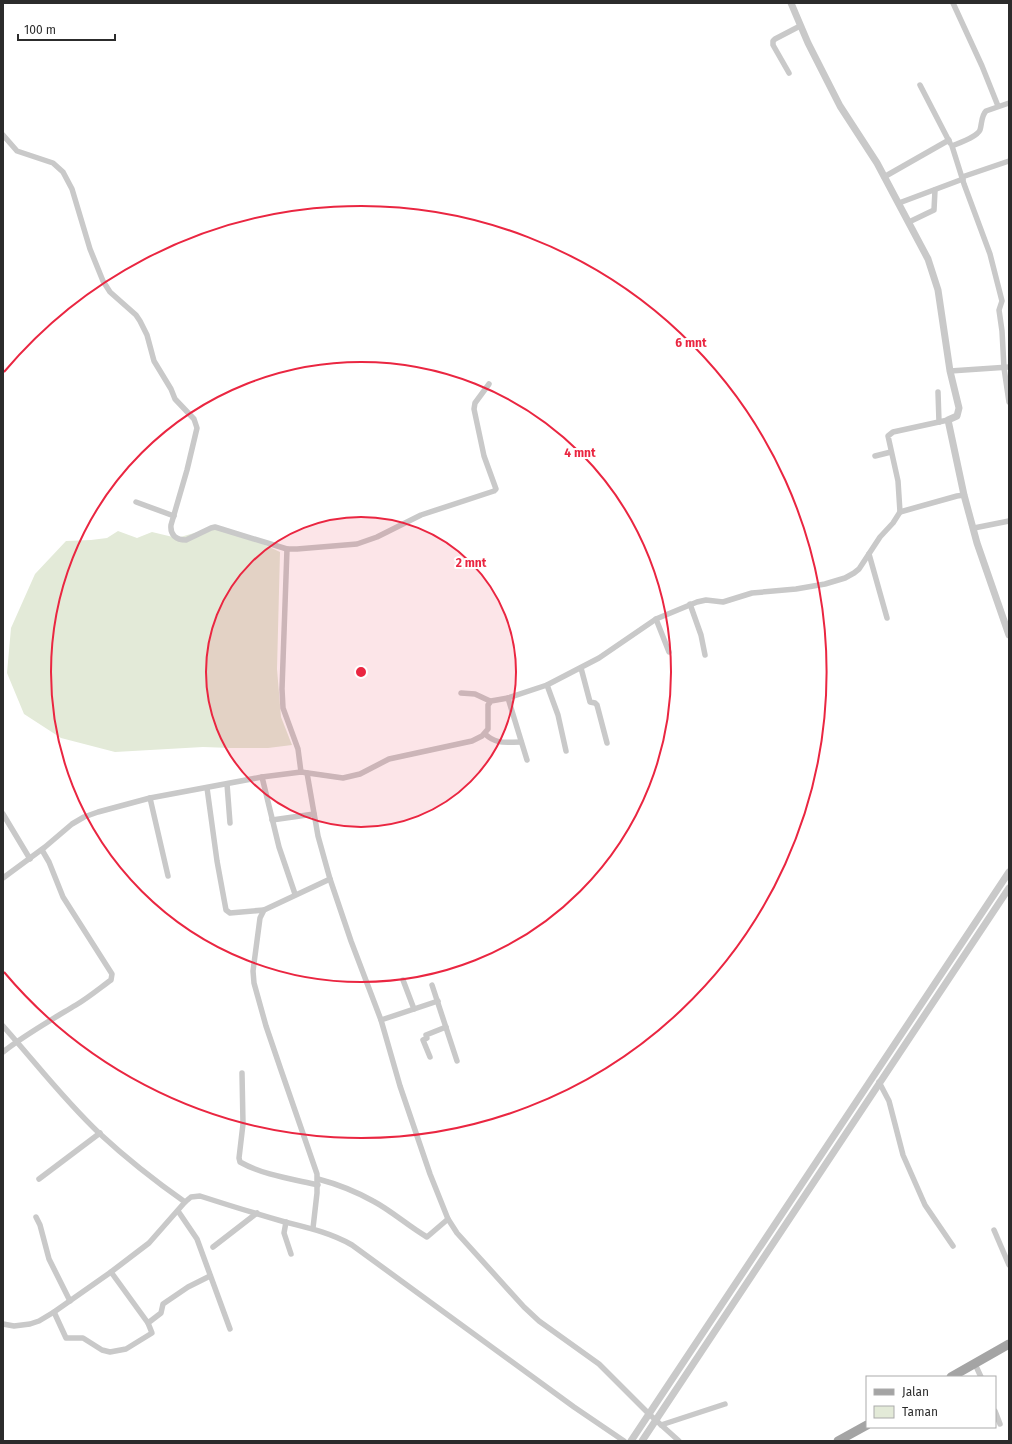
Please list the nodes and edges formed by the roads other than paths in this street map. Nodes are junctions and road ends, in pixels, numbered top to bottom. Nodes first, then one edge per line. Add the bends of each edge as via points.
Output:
1 (791, 3) edge
2 (953, 3) edge
3 (800, 26) junction
4 (789, 73) dead end
5 (920, 85) dead end
6 (1009, 103) edge
7 (998, 106) junction
8 (3, 135) edge
9 (948, 140) junction
10 (952, 146) junction
11 (1009, 161) edge
12 (884, 177) junction
13 (963, 178) junction
14 (935, 190) junction
15 (899, 203) junction
16 (909, 222) junction
17 (1006, 368) edge
18 (950, 371) junction
19 (489, 384) dead end
20 (938, 392) dead end
21 (1009, 402) edge
22 (948, 420) junction
23 (940, 422) junction
24 (891, 452) junction
25 (875, 456) dead end
26 (964, 495) junction
27 (136, 502) dead end
28 (900, 512) junction
29 (174, 516) junction
30 (1009, 521) edge
31 (974, 528) junction
32 (287, 549) junction
33 (868, 554) junction
34 (690, 604) junction
35 (887, 618) dead end
36 (656, 619) junction
37 (1009, 635) edge
38 (669, 652) dead end
39 (705, 655) dead end
40 (580, 668) junction
41 (547, 685) junction
42 (461, 693) dead end
43 (508, 698) junction
44 (490, 701) junction
45 (485, 734) junction
46 (521, 742) junction
47 (607, 743) dead end
48 (566, 751) dead end
49 (527, 760) dead end
50 (301, 772) junction
51 (307, 773) junction
52 (262, 777) junction
53 (227, 784) junction
54 (207, 788) junction
55 (150, 798) junction
56 (3, 814) edge
57 (314, 814) junction
58 (272, 820) junction
59 (230, 823) dead end
60 (42, 850) junction
61 (30, 859) junction
62 (1009, 872) edge
63 (168, 876) dead end
64 (3, 878) edge
65 (330, 879) junction
66 (1009, 888) edge
67 (295, 894) junction
68 (264, 910) junction
69 (404, 980) dead end
70 (432, 985) dead end
71 (438, 1001) junction
72 (414, 1008) junction
73 (381, 1020) junction
74 (3, 1026) edge
75 (446, 1027) junction
76 (16, 1041) junction
77 (3, 1052) edge
78 (430, 1057) dead end
79 (457, 1061) dead end
80 (242, 1073) dead end
81 (880, 1082) junction
82 (100, 1133) junction
83 (39, 1179) dead end
84 (318, 1182) junction
85 (184, 1202) junction
86 (178, 1211) junction
87 (257, 1213) junction
88 (36, 1217) dead end
89 (448, 1219) junction
90 (286, 1222) junction
91 (313, 1228) junction
92 (994, 1230) dead end
93 (953, 1246) dead end
94 (213, 1247) dead end
95 (291, 1254) dead end
96 (1009, 1265) edge
97 (112, 1272) junction
98 (210, 1276) junction
99 (70, 1301) junction
100 (54, 1312) junction
101 (148, 1323) junction
102 (3, 1324) edge
103 (230, 1329) dead end
104 (1009, 1344) edge
105 (975, 1364) junction
106 (954, 1376) edge
107 (981, 1376) edge
108 (725, 1404) dead end
109 (649, 1414) junction
110 (996, 1414) edge
111 (658, 1422) junction
112 (1000, 1424) dead end
113 (866, 1426) edge
114 (849, 1438) edge
115 (624, 1441) edge
116 (632, 1441) edge
117 (642, 1441) edge
118 (679, 1441) edge
119 (838, 1441) edge

1 - 3 street
2 - 7 street
3 - 4 street via 772,41
3 - 12 street via 843,112
5 - 9 street
6 - 7 street
7 - 10 street via 984,113 978,134
8 - 29 street via 17,151 53,163 63,172 72,189 90,249 103,281 110,292 138,317 147,335 152,358 171,388 173,397 196,422 191,456
9 - 10 street
9 - 12 street
10 - 13 street
11 - 13 street
12 - 15 street
13 - 14 street
13 - 17 street via 990,254 1002,301 999,310
14 - 15 street
14 - 16 street via 934,210
15 - 16 street
16 - 18 street via 928,258 938,290
17 - 18 street
17 - 21 street
18 - 22 street via 959,408 957,416
19 - 32 street via 475,403 474,409 484,456 495,490 421,515 357,544
20 - 23 street
22 - 23 street
22 - 26 street
23 - 24 street via 891,434 888,436
24 - 25 street
24 - 28 street via 898,481
26 - 28 street
26 - 31 street
27 - 29 street
28 - 33 street
29 - 32 street via 170,532 182,540 216,527
30 - 31 street
31 - 37 street
32 - 50 street via 283,708 298,749
33 - 34 street via 854,573 825,584 752,593 725,601 706,600
33 - 35 street
34 - 36 street
34 - 39 street
36 - 38 street
36 - 40 street via 612,650
40 - 41 street
40 - 47 street via 590,702 597,705
41 - 43 street
41 - 48 street via 558,714
42 - 44 street via 475,694
43 - 44 street
43 - 46 street
44 - 45 street via 489,727
45 - 46 street via 496,742
45 - 51 street via 466,742 389,759 360,774 348,777 336,778
46 - 49 street
50 - 51 street
50 - 52 street
51 - 57 street
52 - 53 street
52 - 58 street
53 - 54 street
53 - 59 street
54 - 55 street
54 - 68 street via 226,910 230,913
55 - 60 street via 84,817
55 - 63 street
56 - 61 street
57 - 58 street
57 - 65 street
58 - 67 street
60 - 61 street
60 - 76 street via 63,897 113,977 78,1004
61 - 64 street
62 - 109 street
65 - 67 street
65 - 73 street
66 - 81 street
67 - 68 street
68 - 84 street via 260,918 253,971 254,983
69 - 72 street
70 - 71 street
71 - 72 street
71 - 75 street
72 - 73 street
73 - 89 street via 400,1086
74 - 76 street
75 - 78 street via 426,1035 427,1038 423,1040
75 - 79 street
76 - 77 street
76 - 82 street via 66,1099
80 - 84 street via 243,1124 240,1162 271,1174
81 - 93 street via 889,1101 903,1155 925,1205
81 - 111 street
82 - 83 street
82 - 85 street via 145,1174
84 - 89 street via 339,1185 374,1201 428,1237
84 - 91 street
85 - 86 street
85 - 87 street via 191,1197 200,1196
86 - 97 street via 149,1243
86 - 98 street via 197,1239
87 - 90 street
87 - 94 street
88 - 99 street via 49,1259
89 - 109 street via 457,1233 524,1307 539,1321 599,1364
90 - 91 street
90 - 95 street via 284,1233
91 - 115 street via 352,1245
92 - 96 street
97 - 99 street
97 - 101 street
98 - 101 street via 163,1304 161,1313
98 - 103 street
99 - 100 street
100 - 101 street via 66,1338 83,1338 110,1352 126,1349 152,1333
100 - 102 street via 30,1324
104 - 105 main road
105 - 106 main road
105 - 107 street
108 - 111 street
109 - 111 street
109 - 116 street
110 - 112 street
111 - 117 street
111 - 118 street
113 - 114 main road
114 - 119 main road

